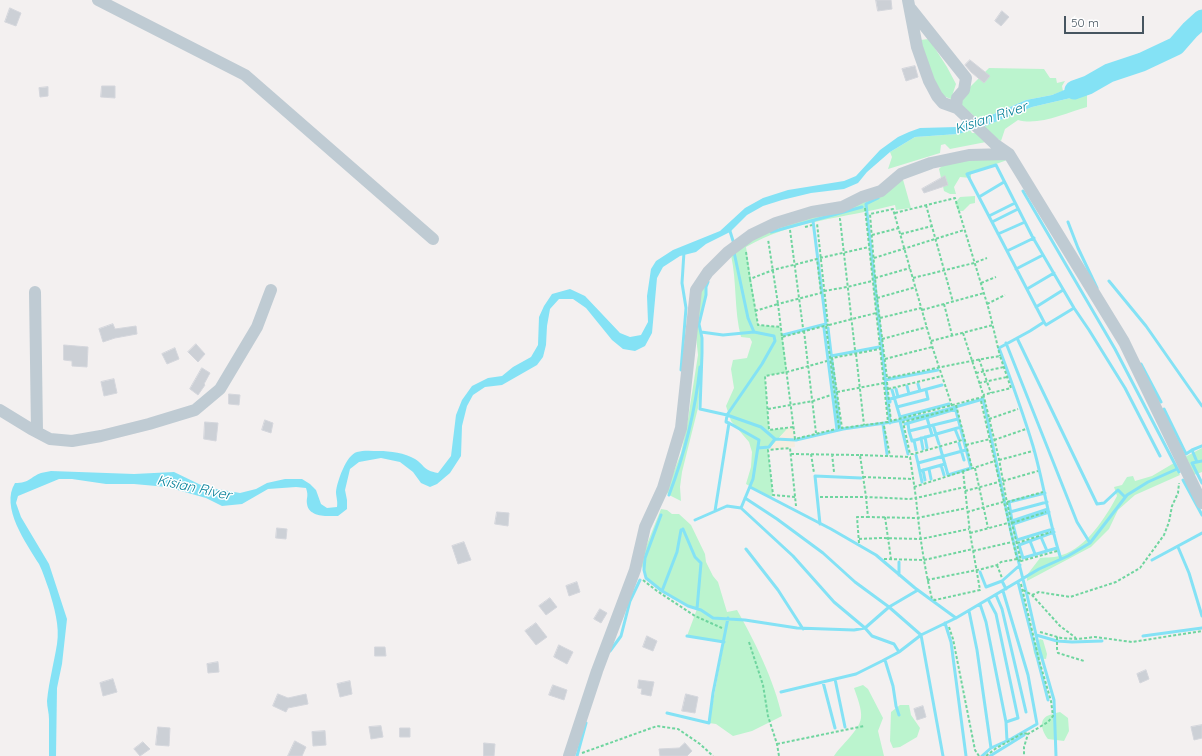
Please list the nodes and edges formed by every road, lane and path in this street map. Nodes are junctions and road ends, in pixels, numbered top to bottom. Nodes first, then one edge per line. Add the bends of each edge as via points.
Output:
1 (98, 0) edge
2 (908, 3) edge
3 (956, 108) junction
4 (1009, 154) junction
5 (864, 204) dead end
6 (926, 205) junction
7 (895, 214) junction
8 (832, 220) dead end
9 (817, 223) dead end
10 (812, 225) dead end
11 (932, 226) junction
12 (804, 227) dead end
13 (899, 228) junction
14 (790, 230) dead end
15 (964, 230) junction
16 (901, 234) junction
17 (872, 235) junction
18 (433, 239) dead end
19 (763, 239) dead end
20 (936, 239) junction
21 (746, 247) dead end
22 (869, 247) junction
23 (905, 248) junction
24 (844, 252) junction
25 (820, 258) junction
26 (874, 258) junction
27 (987, 258) dead end
28 (974, 263) junction
29 (795, 264) junction
30 (910, 268) junction
31 (773, 270) junction
32 (945, 270) junction
33 (996, 277) dead end
34 (875, 278) junction
35 (913, 278) junction
36 (750, 279) junction
37 (872, 281) junction
38 (980, 283) junction
39 (916, 287) junction
40 (847, 288) junction
41 (271, 290) dead end
42 (824, 291) junction
43 (35, 292) dead end
44 (984, 293) junction
45 (1005, 295) dead end
46 (877, 298) junction
47 (800, 299) junction
48 (953, 302) junction
49 (778, 304) junction
50 (944, 304) junction
51 (987, 304) junction
52 (922, 309) junction
53 (755, 311) junction
54 (876, 313) junction
55 (880, 318) junction
56 (852, 320) junction
57 (993, 325) junction
58 (827, 326) junction
59 (781, 327) junction
60 (927, 327) junction
61 (803, 328) dead end
62 (804, 331) junction
63 (963, 333) junction
64 (952, 335) junction
65 (782, 338) junction
66 (882, 339) junction
67 (931, 341) junction
68 (932, 346) junction
69 (880, 349) junction
70 (855, 350) dead end
71 (856, 354) junction
72 (1000, 356) junction
73 (884, 359) junction
74 (980, 359) junction
75 (971, 360) junction
76 (827, 362) dead end
77 (808, 366) junction
78 (1004, 367) junction
79 (939, 368) junction
80 (983, 371) junction
81 (787, 372) junction
82 (976, 373) junction
83 (942, 376) junction
84 (1007, 377) junction
85 (987, 381) junction
86 (886, 382) junction
87 (979, 383) junction
88 (860, 388) junction
89 (888, 389) junction
90 (837, 392) junction
91 (991, 394) junction
92 (831, 395) dead end
93 (983, 396) junction
94 (813, 401) junction
95 (981, 401) dead end
96 (956, 404) junction
97 (791, 405) junction
98 (953, 407) junction
99 (768, 409) junction
100 (1018, 409) dead end
101 (0, 410) edge
102 (989, 419) junction
103 (864, 425) junction
104 (884, 426) dead end
105 (793, 427) junction
106 (842, 428) junction
107 (837, 429) junction
108 (1026, 430) dead end
109 (37, 432) junction
110 (816, 433) junction
111 (990, 439) junction
112 (962, 440) dead end
113 (994, 440) junction
114 (966, 445) junction
115 (1033, 450) dead end
116 (790, 454) junction
117 (811, 454) junction
118 (832, 454) junction
119 (910, 454) junction
120 (860, 455) junction
121 (890, 456) junction
122 (910, 457) junction
123 (999, 460) junction
124 (995, 461) junction
125 (974, 468) junction
126 (1186, 469) junction
127 (963, 471) junction
128 (1038, 471) dead end
129 (834, 472) dead end
130 (814, 473) dead end
131 (863, 477) junction
132 (913, 479) junction
133 (1003, 481) junction
134 (999, 482) junction
135 (914, 487) junction
136 (965, 487) junction
137 (980, 487) junction
138 (965, 491) junction
139 (1043, 492) dead end
140 (795, 497) junction
141 (820, 497) dead end
142 (866, 497) junction
143 (916, 498) junction
144 (1007, 502) junction
145 (1003, 503) junction
146 (1202, 503) edge
147 (796, 506) dead end
148 (983, 507) junction
149 (967, 508) junction
150 (967, 512) junction
151 (1046, 512) dead end
152 (868, 517) junction
153 (885, 518) junction
154 (918, 518) junction
155 (1008, 523) junction
156 (1012, 523) junction
157 (988, 528) junction
158 (969, 529) junction
159 (1051, 532) dead end
160 (970, 533) junction
161 (888, 538) junction
162 (859, 539) junction
163 (921, 539) junction
164 (1012, 542) junction
165 (859, 543) dead end
166 (1017, 543) junction
167 (973, 550) junction
168 (1057, 551) dead end
169 (884, 560) dead end
170 (891, 560) junction
171 (924, 560) junction
172 (1017, 560) junction
173 (1021, 560) junction
174 (997, 565) junction
175 (977, 570) junction
176 (632, 576) junction
177 (1002, 578) dead end
178 (927, 580) junction
179 (1021, 584) dead end
180 (1023, 590) junction
181 (1032, 595) junction
182 (722, 628) dead end
183 (949, 628) dead end
184 (1202, 631) edge
185 (1040, 632) dead end
186 (1057, 637) junction
187 (1077, 639) junction
188 (749, 642) dead end
189 (1084, 661) dead end
190 (864, 726) dead end
191 (1028, 734) junction
192 (777, 744) junction
193 (573, 756) edge
194 (713, 756) edge
195 (779, 756) edge
196 (980, 756) edge
197 (986, 756) edge
198 (1024, 756) edge

1 - 18 street via 245,75
2 - 3 street via 917,47 929,81 943,103
2 - 3 street via 966,78 964,90 957,98
3 - 4 street
4 - 126 street via 1124,342
4 - 176 street via 969,155 931,164 901,174 881,191 842,207 812,212 776,223 752,235 728,252 708,272 696,290 681,428 663,488 645,527
5 - 22 path
6 - 7 path
6 - 11 path
6 - 15 path via 955,198
7 - 13 path
7 - 17 path via 894,209 870,214
8 - 24 path via 840,219
9 - 25 path
10 - 12 path
11 - 16 path
11 - 20 path
13 - 16 path
13 - 17 path
14 - 29 path
15 - 20 path
15 - 28 path
16 - 23 path
17 - 26 path
19 - 31 path via 768,238
20 - 23 path
20 - 32 path
21 - 36 path
22 - 24 path
22 - 37 path
23 - 26 path
23 - 30 path
24 - 25 path
24 - 40 path
25 - 42 path
26 - 34 path
27 - 28 path
28 - 32 path
28 - 38 path
29 - 31 path
29 - 47 path
29 - 47 path via 817,259 821,293
30 - 34 path
30 - 35 path
31 - 36 path
31 - 49 path
32 - 35 path
32 - 48 path
33 - 38 path
34 - 46 path
35 - 39 path
36 - 53 path
37 - 40 path
37 - 54 path
38 - 44 path
39 - 46 path
39 - 52 path
40 - 42 path
40 - 56 path
41 - 109 street via 257,327 220,389 195,410 142,426 72,441 50,439
42 - 58 path
43 - 109 street
44 - 48 path
44 - 51 path
45 - 51 path
46 - 55 path
47 - 49 path
47 - 61 path
48 - 50 path
49 - 53 path
49 - 59 path
50 - 52 path
50 - 64 path
51 - 57 path
52 - 55 path
52 - 60 path
53 - 59 path via 758,325
54 - 56 path
54 - 69 path
55 - 66 path
56 - 58 path
56 - 70 path
57 - 63 path
57 - 72 path
58 - 62 path
58 - 107 path
59 - 65 path
60 - 66 path
60 - 67 path
62 - 65 path
62 - 77 path
63 - 64 path
63 - 75 path
64 - 67 path
65 - 81 path
66 - 73 path
67 - 68 path
68 - 73 path
68 - 79 path
69 - 71 path
69 - 86 path
71 - 88 path
71 - 90 path via 832,358
72 - 74 path
72 - 78 path
73 - 79 path via 887,378
74 - 75 path
74 - 80 path
75 - 79 path
75 - 82 path
76 - 77 path
77 - 81 path
77 - 94 path
78 - 80 path
78 - 84 path
79 - 83 path
80 - 82 path
80 - 85 path
81 - 97 path
81 - 99 path via 765,376
82 - 87 path
83 - 89 path
83 - 98 path
84 - 85 path
84 - 91 path via 1011,388
85 - 87 path
85 - 91 path
86 - 88 path
86 - 89 path
86 - 103 path via 888,422
87 - 93 path
88 - 90 path
88 - 103 path
89 - 98 path via 891,421
90 - 106 path
91 - 93 path
92 - 94 path
93 - 96 path
93 - 102 path
94 - 97 path
94 - 110 path
95 - 111 path
96 - 98 path
96 - 114 path
97 - 99 path
97 - 105 path
98 - 119 path via 902,422
99 - 105 path via 769,430
100 - 102 path
101 - 109 street
102 - 113 path
103 - 106 path
104 - 121 path
105 - 110 path via 795,439
106 - 107 path
107 - 110 path
108 - 113 path
111 - 114 path
111 - 124 path
112 - 119 path
113 - 123 path
114 - 125 path
115 - 123 path
116 - 117 path
116 - 140 path
116 - 140 path via 790,448 768,450 773,496
117 - 118 path
117 - 130 path
118 - 120 path
118 - 129 path
119 - 122 path
120 - 121 path
120 - 131 path
121 - 122 path
122 - 132 path
123 - 133 path
124 - 125 path
124 - 134 path
125 - 127 path
125 - 137 path
126 - 146 street
126 - 181 path via 1180,480 1164,535 1140,568 1116,582 1070,597 1039,592
127 - 135 path
127 - 136 path
128 - 133 path
131 - 132 path
131 - 142 path
132 - 135 path
133 - 144 path
134 - 137 path
134 - 145 path
135 - 143 path
136 - 138 path
136 - 143 path
137 - 138 path
137 - 148 path
138 - 149 path
139 - 144 path
140 - 147 path
141 - 142 path
142 - 143 path
142 - 152 path
143 - 154 path
144 - 145 path
144 - 156 path
145 - 148 path
145 - 155 path
148 - 150 path
148 - 157 path
149 - 150 path
149 - 154 path
150 - 158 path
151 - 156 path
152 - 153 path
152 - 162 path via 857,517
153 - 154 path
153 - 161 path
154 - 163 path
155 - 157 path
155 - 164 path
156 - 166 path
157 - 160 path
158 - 160 path
158 - 163 path
159 - 166 path
160 - 167 path
161 - 162 path
161 - 163 path
161 - 170 path
162 - 165 path
163 - 171 path
164 - 167 path
164 - 172 path
166 - 173 path
167 - 171 path
167 - 175 path
168 - 173 path
169 - 170 path
170 - 171 path
171 - 178 path
172 - 173 path
172 - 174 path
174 - 175 path
174 - 177 path
175 - 178 path
175 - 178 path via 980,590 934,600
176 - 182 path via 644,580 695,616
176 - 193 street via 597,671
179 - 180 path
180 - 181 path
180 - 191 path via 1053,716
181 - 187 path via 1060,626
183 - 196 path via 975,750
184 - 187 path via 1132,642 1095,637
185 - 186 path
186 - 187 path
186 - 189 path via 1058,653
188 - 192 path via 763,685 768,716
190 - 192 path
191 - 197 path via 1024,733
191 - 198 path
192 - 195 path
193 - 194 path via 658,726 678,729

